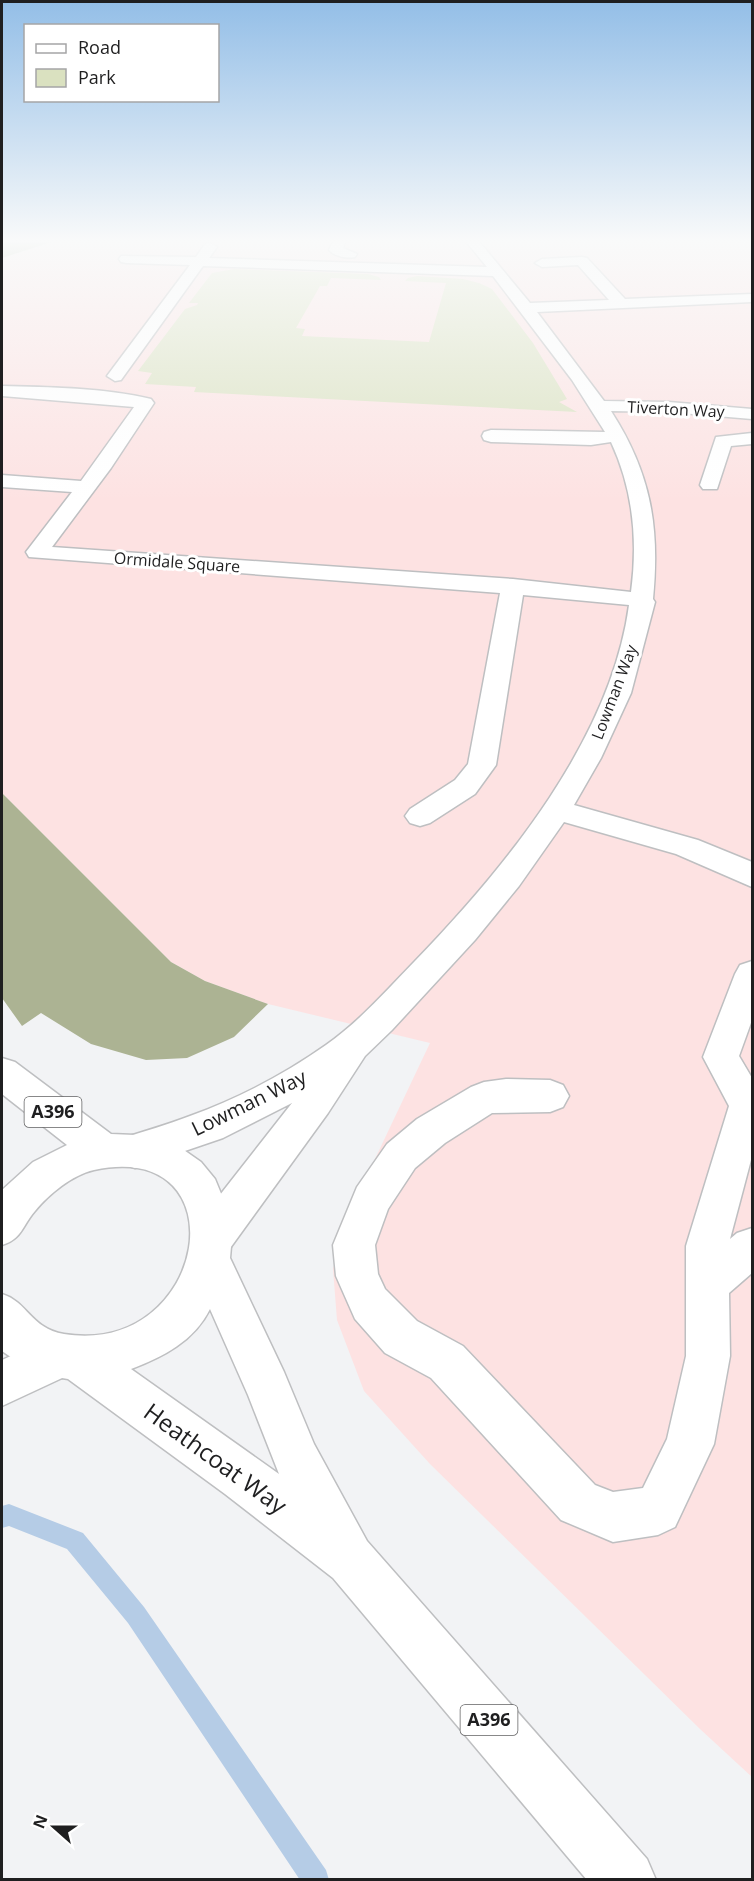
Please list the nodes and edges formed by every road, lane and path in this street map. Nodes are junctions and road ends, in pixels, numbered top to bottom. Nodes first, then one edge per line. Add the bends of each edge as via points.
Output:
1 (155, 327) edge
2 (542, 327) edge
3 (93, 375) dead end
4 (2, 391) edge
5 (600, 406) junction
6 (753, 414) edge
7 (491, 436) dead end
8 (617, 436) junction
9 (753, 439) edge
10 (2, 481) edge
11 (710, 485) dead end
12 (86, 487) junction
13 (513, 586) junction
14 (643, 602) junction
15 (557, 810) junction
16 (420, 816) dead end
17 (753, 876) edge
18 (753, 974) edge
19 (357, 1042) junction
20 (2, 1073) edge
21 (550, 1096) dead end
22 (750, 1109) edge
23 (119, 1151) junction
24 (3, 1216) edge
25 (753, 1247) edge
26 (211, 1249) junction
27 (709, 1282) junction
28 (2, 1315) edge
29 (69, 1358) junction
30 (2, 1383) edge
31 (351, 1560) junction
32 (626, 1880) edge

1 - 3 street via 124,376
2 - 5 street, Lowman Way
4 - 12 street, Ormidale Square via 145,403
5 - 6 street, Tiverton Way via 669,406
5 - 8 street, Lowman Way
7 - 8 street
8 - 14 street, Lowman Way via 639,491 645,554
9 - 11 street via 723,441
10 - 12 street
12 - 13 street, Ormidale Square via 37,552
13 - 14 street, Ormidale Square
13 - 16 street via 482,765 465,787
14 - 15 street, Lowman Way via 633,649 617,692 587,759
15 - 17 street via 687,848
15 - 19 street, Lowman Way via 450,947
18 - 22 street via 721,1057
19 - 23 street, Lowman Way via 323,1066 209,1126
19 - 26 street, Lowman Way via 279,1147
20 - 23 street, A396
21 - 27 street via 484,1098 431,1131 401,1156 371,1200 354,1245 357,1276 370,1304 401,1337 447,1362 578,1503 613,1517 658,1509 690,1444 708,1356
22 - 27 street via 707,1246
23 - 24 street, Lowman Way via 75,1159 47,1174
23 - 26 street, Heathcoat Way via 166,1160 192,1178 208,1205
25 - 27 street
26 - 29 street, Lowman Way via 198,1291 176,1319 147,1341 113,1354
26 - 31 street, Heathcoat Way / A396 via 297,1461
28 - 29 street via 5,1323 29,1345
29 - 30 street
29 - 31 street, Heathcoat Way / A396 via 242,1477
31 - 32 street, Heathcoat Way / A396

